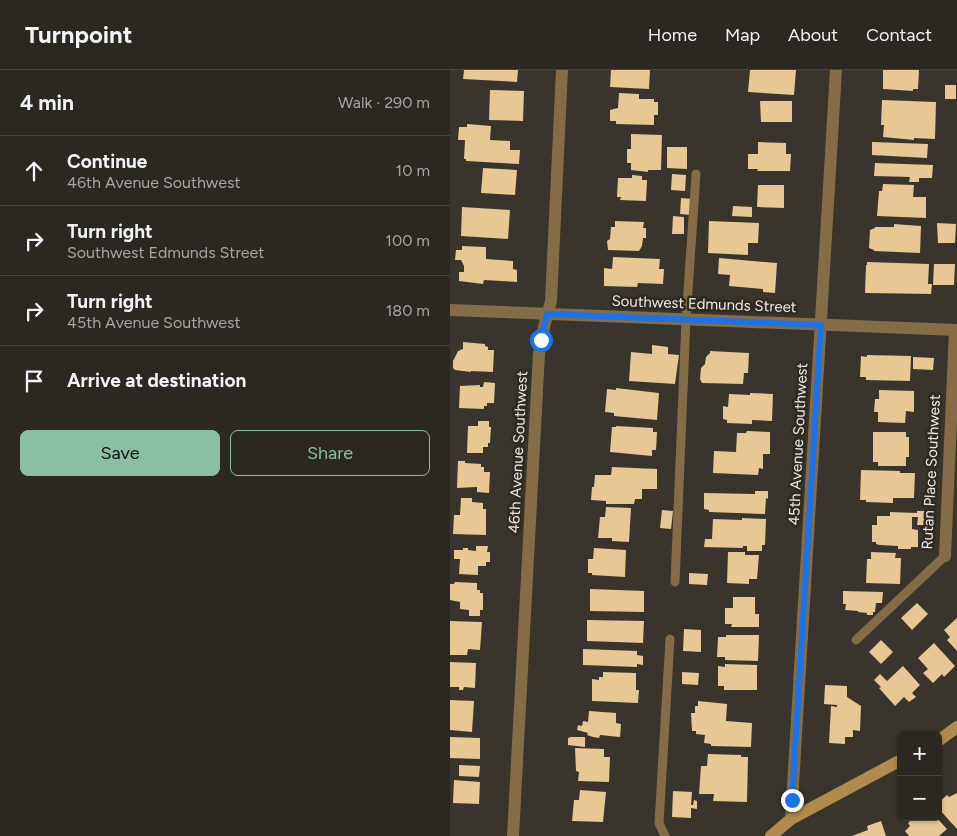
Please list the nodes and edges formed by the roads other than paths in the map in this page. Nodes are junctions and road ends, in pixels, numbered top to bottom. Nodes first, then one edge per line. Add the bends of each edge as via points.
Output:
1 (562, 70) edge
2 (836, 70) edge
3 (696, 174) dead end
4 (450, 310) edge
5 (547, 314) junction
6 (686, 320) junction
7 (821, 325) junction
8 (956, 330) edge
9 (945, 556) joint
10 (674, 582) dead end
11 (670, 639) dead end
12 (856, 640) dead end
13 (957, 727) edge
14 (942, 738) edge
15 (897, 762) edge
16 (791, 819) junction
17 (514, 836) edge
18 (665, 836) edge
19 (771, 836) edge

1 - 5 street, 46th Avenue Southwest via 551,301
2 - 7 street, 45th Avenue Southwest
3 - 6 lane
4 - 5 street, Southwest Edmunds Street
5 - 6 street, Southwest Edmunds Street
5 - 17 street, 46th Avenue Southwest via 539,354
6 - 7 street, Southwest Edmunds Street
6 - 10 lane
7 - 8 street, Southwest Edmunds Street
7 - 16 street, 45th Avenue Southwest
8 - 9 street, Rutan Place Southwest
9 - 12 lane, Rutan Place Southwest
11 - 18 lane via 660,823
13 - 14 street
15 - 16 street
16 - 19 street

